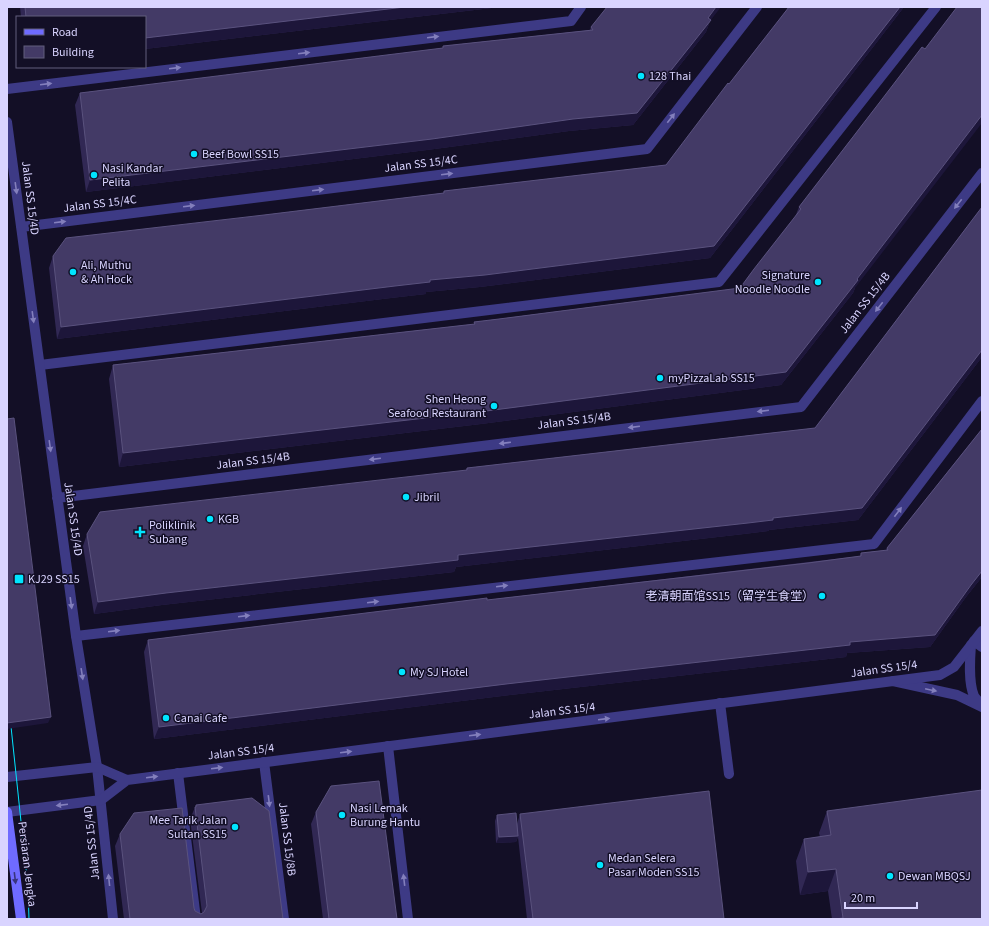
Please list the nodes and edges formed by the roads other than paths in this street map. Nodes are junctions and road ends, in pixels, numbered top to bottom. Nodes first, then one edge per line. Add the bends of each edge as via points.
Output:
1 (582, 7) edge
2 (757, 7) edge
3 (936, 7) edge
4 (7, 89) edge
5 (7, 122) edge
6 (982, 173) edge
7 (21, 227) junction
8 (40, 365) junction
9 (982, 401) edge
10 (57, 498) junction
11 (982, 631) edge
12 (76, 636) junction
13 (976, 644) edge
14 (893, 681) junction
15 (720, 703) junction
16 (982, 707) edge
17 (388, 746) junction
18 (264, 762) junction
19 (97, 767) junction
20 (178, 773) junction
21 (729, 774) dead end
22 (7, 777) edge
23 (127, 780) junction
24 (101, 800) junction
25 (7, 812) edge
26 (21, 919) edge
27 (113, 919) edge
28 (196, 919) edge
29 (284, 919) edge
30 (408, 919) edge

4 -> 1 street via 570,21
7 -> 2 street, Jalan SS 15/4C via 647,149
3 - 8 street via 719,282
5 -> 7 street, Jalan SS 15/4D
6 -> 10 street, Jalan SS 15/4B via 801,407
7 -> 8 street, Jalan SS 15/4D
8 -> 10 street, Jalan SS 15/4D
12 -> 9 street via 874,544
10 -> 12 street, Jalan SS 15/4D
11 - 13 street, Jalan SS 15/4
12 -> 19 street, Jalan SS 15/4D
13 - 14 street, Jalan SS 15/4 via 954,667 940,675
13 - 16 street via 970,672 974,696
14 - 15 street, Jalan SS 15/4
14 -> 16 street via 957,695
17 -> 15 street, Jalan SS 15/4
15 - 21 street
18 -> 17 street, Jalan SS 15/4
30 -> 17 street
20 -> 18 street, Jalan SS 15/4
18 -> 29 street, Jalan SS 15/8B
19 - 22 street
19 - 23 street
19 - 24 street, Jalan SS 15/4D
23 -> 20 street, Jalan SS 15/4
20 - 28 street
23 - 24 street, Jalan SS 15/4
24 -> 25 street
27 -> 24 street, Jalan SS 15/4D
25 -> 26 main road, Persiaran Jengka

